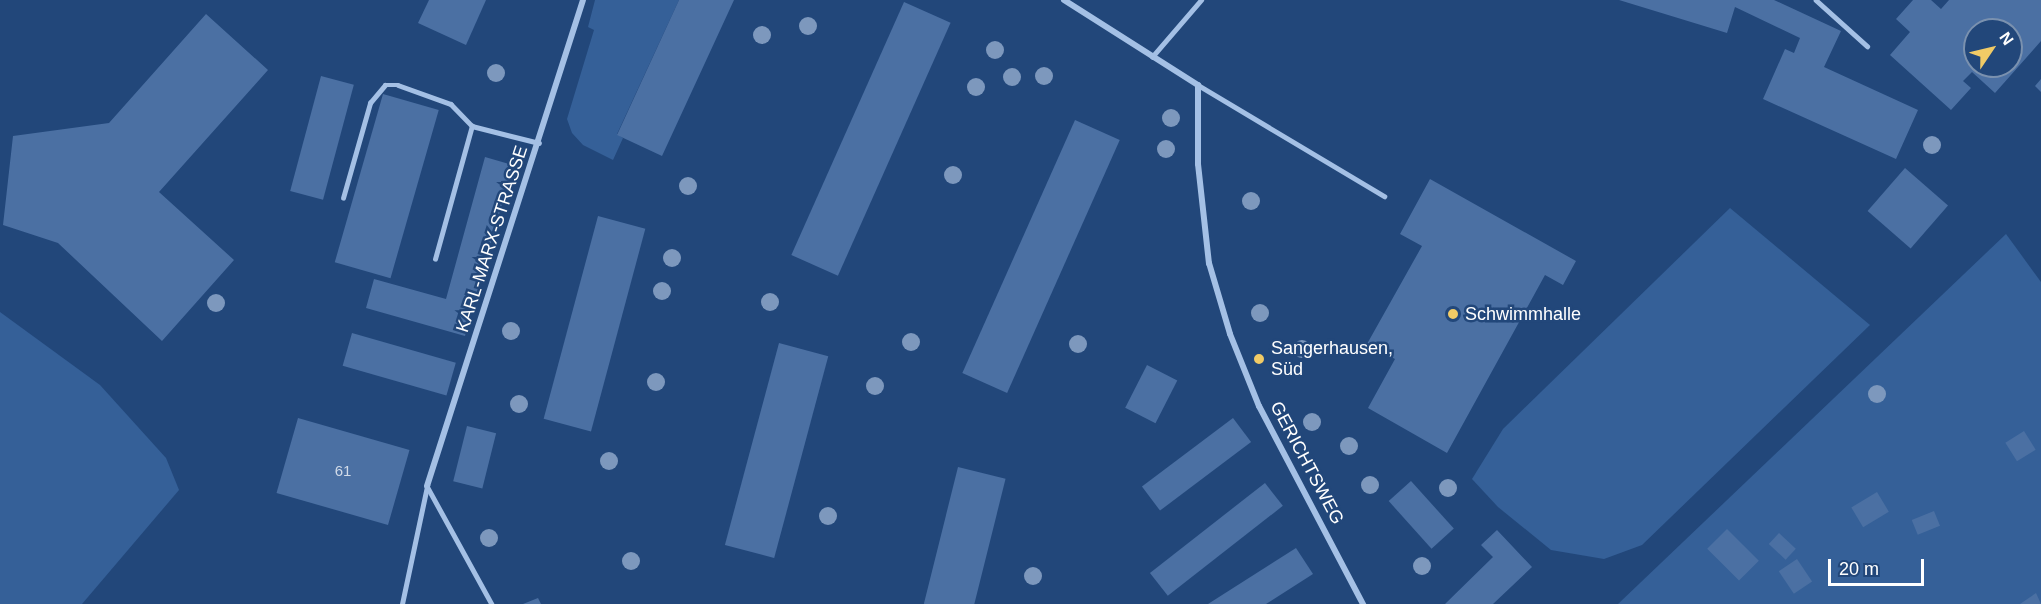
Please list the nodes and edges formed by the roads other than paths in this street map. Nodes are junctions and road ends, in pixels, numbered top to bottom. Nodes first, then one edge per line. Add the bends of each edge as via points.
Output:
1 (583, 0) edge
2 (1064, 0) edge
3 (1201, 0) edge
4 (1816, 0) edge
5 (1867, 46) dead end
6 (1151, 58) junction
7 (1198, 85) junction
8 (472, 126) junction
9 (539, 143) junction
10 (1383, 196) dead end
11 (343, 198) dead end
12 (435, 259) dead end
13 (427, 486) junction
14 (402, 604) edge
15 (492, 604) edge
16 (1363, 604) edge

1 - 9 street, KARL-MARX-STRASSE
2 - 6 street
3 - 6 lane
4 - 5 lane
6 - 7 street
7 - 10 lane
7 - 16 street, GERICHTSWEG via 1198,164 1209,263 1230,334 1259,406
8 - 9 lane
8 - 11 lane via 451,104 398,85 385,85 370,103
8 - 12 lane
9 - 13 street, KARL-MARX-STRASSE
13 - 14 lane
13 - 15 lane

